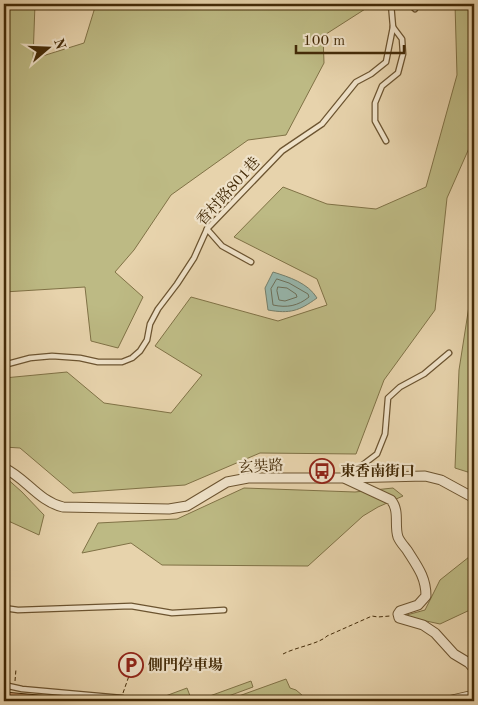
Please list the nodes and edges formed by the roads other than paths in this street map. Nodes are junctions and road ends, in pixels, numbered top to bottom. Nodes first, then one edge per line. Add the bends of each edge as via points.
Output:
1 (391, 4) edge
2 (410, 4) edge
3 (416, 4) edge
4 (393, 27) junction
5 (386, 141) dead end
6 (207, 229) junction
7 (251, 262) dead end
8 (450, 353) dead end
9 (4, 365) edge
10 (4, 468) edge
11 (345, 478) junction
12 (474, 498) edge
13 (4, 608) edge
14 (224, 610) dead end
15 (474, 669) edge
16 (4, 685) edge
17 (474, 695) edge
18 (121, 699) edge
19 (448, 701) edge

1 - 4 lane, 香村路801巷
2 - 3 lane via 415,9
4 - 5 lane via 402,39 403,54 398,74 382,86 375,103 375,121
4 - 6 lane, 香村路801巷 via 386,62 356,82 322,124 282,150
6 - 7 lane via 222,246
6 - 9 lane, 香村路801巷 via 194,258 154,316 147,340 132,358 122,362 98,362 52,356
8 - 11 lane via 388,398 386,434 377,454
10 - 11 street, 玄奘路 via 13,472 40,497 54,505 72,507 169,509 187,506 227,482 248,478
11 - 12 street, 玄奘路 via 426,476
11 - 15 street via 391,500 396,509 399,539 422,572 426,596 418,605 400,611 398,614 402,620 423,625 435,633 454,654
13 - 14 lane via 131,606 172,613
16 - 18 lane
17 - 19 street

